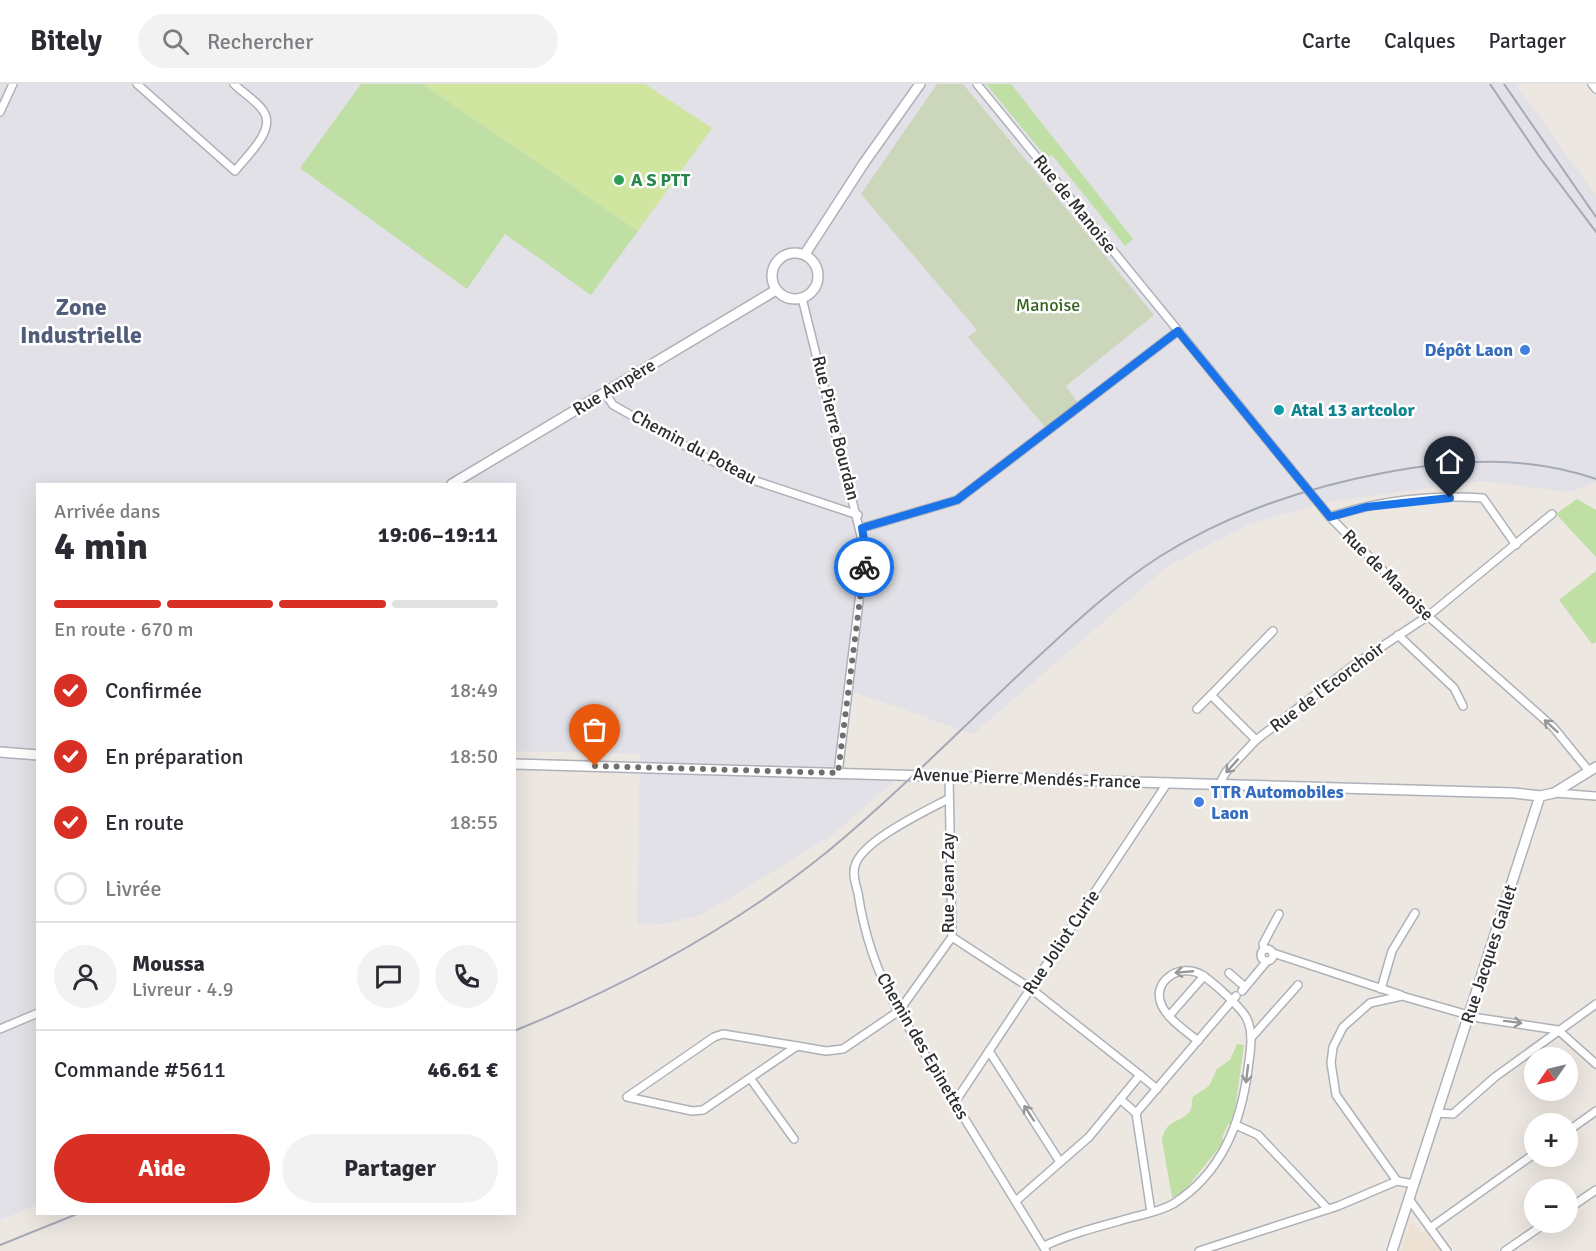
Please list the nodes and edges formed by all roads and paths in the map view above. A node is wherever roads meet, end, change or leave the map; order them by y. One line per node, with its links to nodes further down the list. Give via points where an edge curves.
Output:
1 (13, 84): 8 (street)
2 (139, 84): 3 (street, via 235,171 268,123 265,113)
3 (234, 84)
4 (920, 84): 9 (main road)
5 (977, 84): 12 (street, Rue de Manoise)
6 (1593, 84): 7 (street)
7 (1596, 89)
8 (0, 112)
9 (805, 254): 10 (main road, via 793,252 778,259 771,275); 11 (main road, via 815,264 818,277 813,290)
10 (776, 290): 11 (main road, via 786,297); 13 (main road, Rue Ampère)
11 (802, 298): 16 (street, Rue Pierre Bourdan)
12 (1178, 331): 17 (street, Rue de Manoise); 18 (street, via 957,500)
13 (604, 393): 14 (main road, Rue Ampère); 16 (street, Chemin du Poteau, via 613,405 714,462 756,481)
14 (454, 483)
15 (1552, 514): 19 (street, Rue de l'Ecorchoir)
16 (858, 515): 18 (street, Rue Pierre Bourdan)
17 (1330, 517): 19 (street, via 1416,500 1483,498); 20 (street, Rue de Manoise)
18 (862, 528): 32 (street, Rue Pierre Bourdan, via 866,552)
19 (1516, 545): 20 (street, Rue de l'Ecorchoir)
20 (1428, 616): 22 (street, Rue de l'Ecorchoir); 31 (street, Rue de Manoise, one-way to 20, via 1553,727)
21 (1273, 631): 23 (street)
22 (1398, 635): 24 (street, Rue de l'Ecorchoir, via 1454,688); 26 (street, Rue de l'Ecorchoir)
23 (1211, 695): 25 (street); 26 (street, Rue de l'Ecorchoir)
24 (1463, 706)
25 (1197, 709)
26 (1256, 740): 35 (street, Rue de l'Ecorchoir, one-way to 35)
27 (36, 749): 28 (main road)
28 (0, 751): 29 (main road)
29 (36, 755)
30 (516, 764): 32 (main road, Avenue Pierre Mendés-France)
31 (1592, 769): 36 (main road)
32 (838, 773): 33 (main road, Avenue Pierre Mendés-France)
33 (949, 776): 34 (main road, Avenue Pierre Mendés-France); 39 (street, Rue Jean Zay)
34 (1168, 782): 35 (main road, Avenue Pierre Mendés-France); 50 (street, Rue Joliot Curie)
35 (1220, 783): 37 (main road, Avenue Pierre Mendés-France)
36 (1554, 793): 37 (main road, Avenue Pierre Mendés-France); 38 (street)
37 (1540, 796): 59 (main road, Rue Jacques Gallet)
38 (1596, 796)
39 (948, 800): 42 (street, Rue Jean Zay); 56 (street, Chemin des Epinettes, via 888,832 855,866 864,932)
40 (1415, 913): 51 (street, via 1392,951)
41 (1279, 914): 43 (street)
42 (952, 937): 50 (street); 56 (street, Rue Jean Zay)
43 (1264, 949): 44 (street); 45 (street, via 1261,956)
44 (1272, 952): 45 (street); 49 (street)
45 (1267, 961): 52 (street)
46 (1229, 973): 52 (street)
47 (1204, 976): 52 (street); 58 (street); 58 (street, one-way to 58, via 1186,970 1165,980 1160,997)
48 (1298, 985): 62 (street)
49 (1372, 986): 51 (street); 54 (street)
50 (1030, 988): 65 (street, Rue Joliot Curie); 67 (street)
51 (1381, 989): 53 (street)
52 (1239, 994): 62 (street); 63 (street)
53 (1402, 996): 54 (street); 59 (street)
54 (1370, 1003): 80 (street, via 1343,1027 1333,1047 1331,1063 1336,1095)
55 (1596, 1004): 61 (street)
56 (899, 1011): 64 (street, via 843,1049 826,1051); 71 (street, Chemin des Epinettes)
57 (36, 1014): 60 (street)
58 (1169, 1016): 63 (street)
59 (1469, 1016): 61 (street, one-way to 61); 74 (main road, Rue Jacques Gallet)
60 (0, 1029)
61 (1558, 1030): 66 (street); 74 (street, via 1453,1114)
62 (1251, 1038): 76 (street, one-way to 76)
63 (1198, 1041): 69 (street)
64 (797, 1046): 68 (street); 68 (street, via 719,1035 627,1097 699,1112)
65 (989, 1051): 71 (street, Rue Joliot Curie); 79 (street, one-way to 65)
66 (1596, 1065)
67 (1140, 1075): 69 (street); 70 (street)
68 (750, 1078): 77 (street)
69 (1157, 1089): 73 (street)
70 (1120, 1099): 73 (street); 79 (street, via 1089,1137)
71 (955, 1102): 84 (street, Chemin des Epinettes)
72 (1596, 1111): 75 (street)
73 (1136, 1113): 87 (street)
74 (1437, 1113): 81 (main road, Rue Jacques Gallet)
75 (1578, 1124)
76 (1236, 1125): 86 (street, via 1258,1134); 87 (street, via 1226,1149 1198,1184 1170,1206)
77 (794, 1139)
78 (1524, 1161): 88 (street)
79 (1060, 1162): 84 (street)
80 (1397, 1182): 81 (street); 86 (street)
81 (1414, 1184): 83 (main road, Rue Jacques Gallet)
82 (1596, 1190): 85 (street)
83 (1409, 1199): 88 (street); 92 (main road, Rue Jacques Gallet)
84 (1017, 1200): 90 (street, Chemin des Epinettes)
85 (1578, 1202)
86 (1328, 1209): 91 (street)
87 (1151, 1212): 90 (street, via 1076,1233)
88 (1430, 1228): 93 (street)
89 (1531, 1233): 94 (street)
90 (1045, 1248)
91 (1199, 1251)
92 (1392, 1251)
93 (1447, 1251)
94 (1504, 1251)

